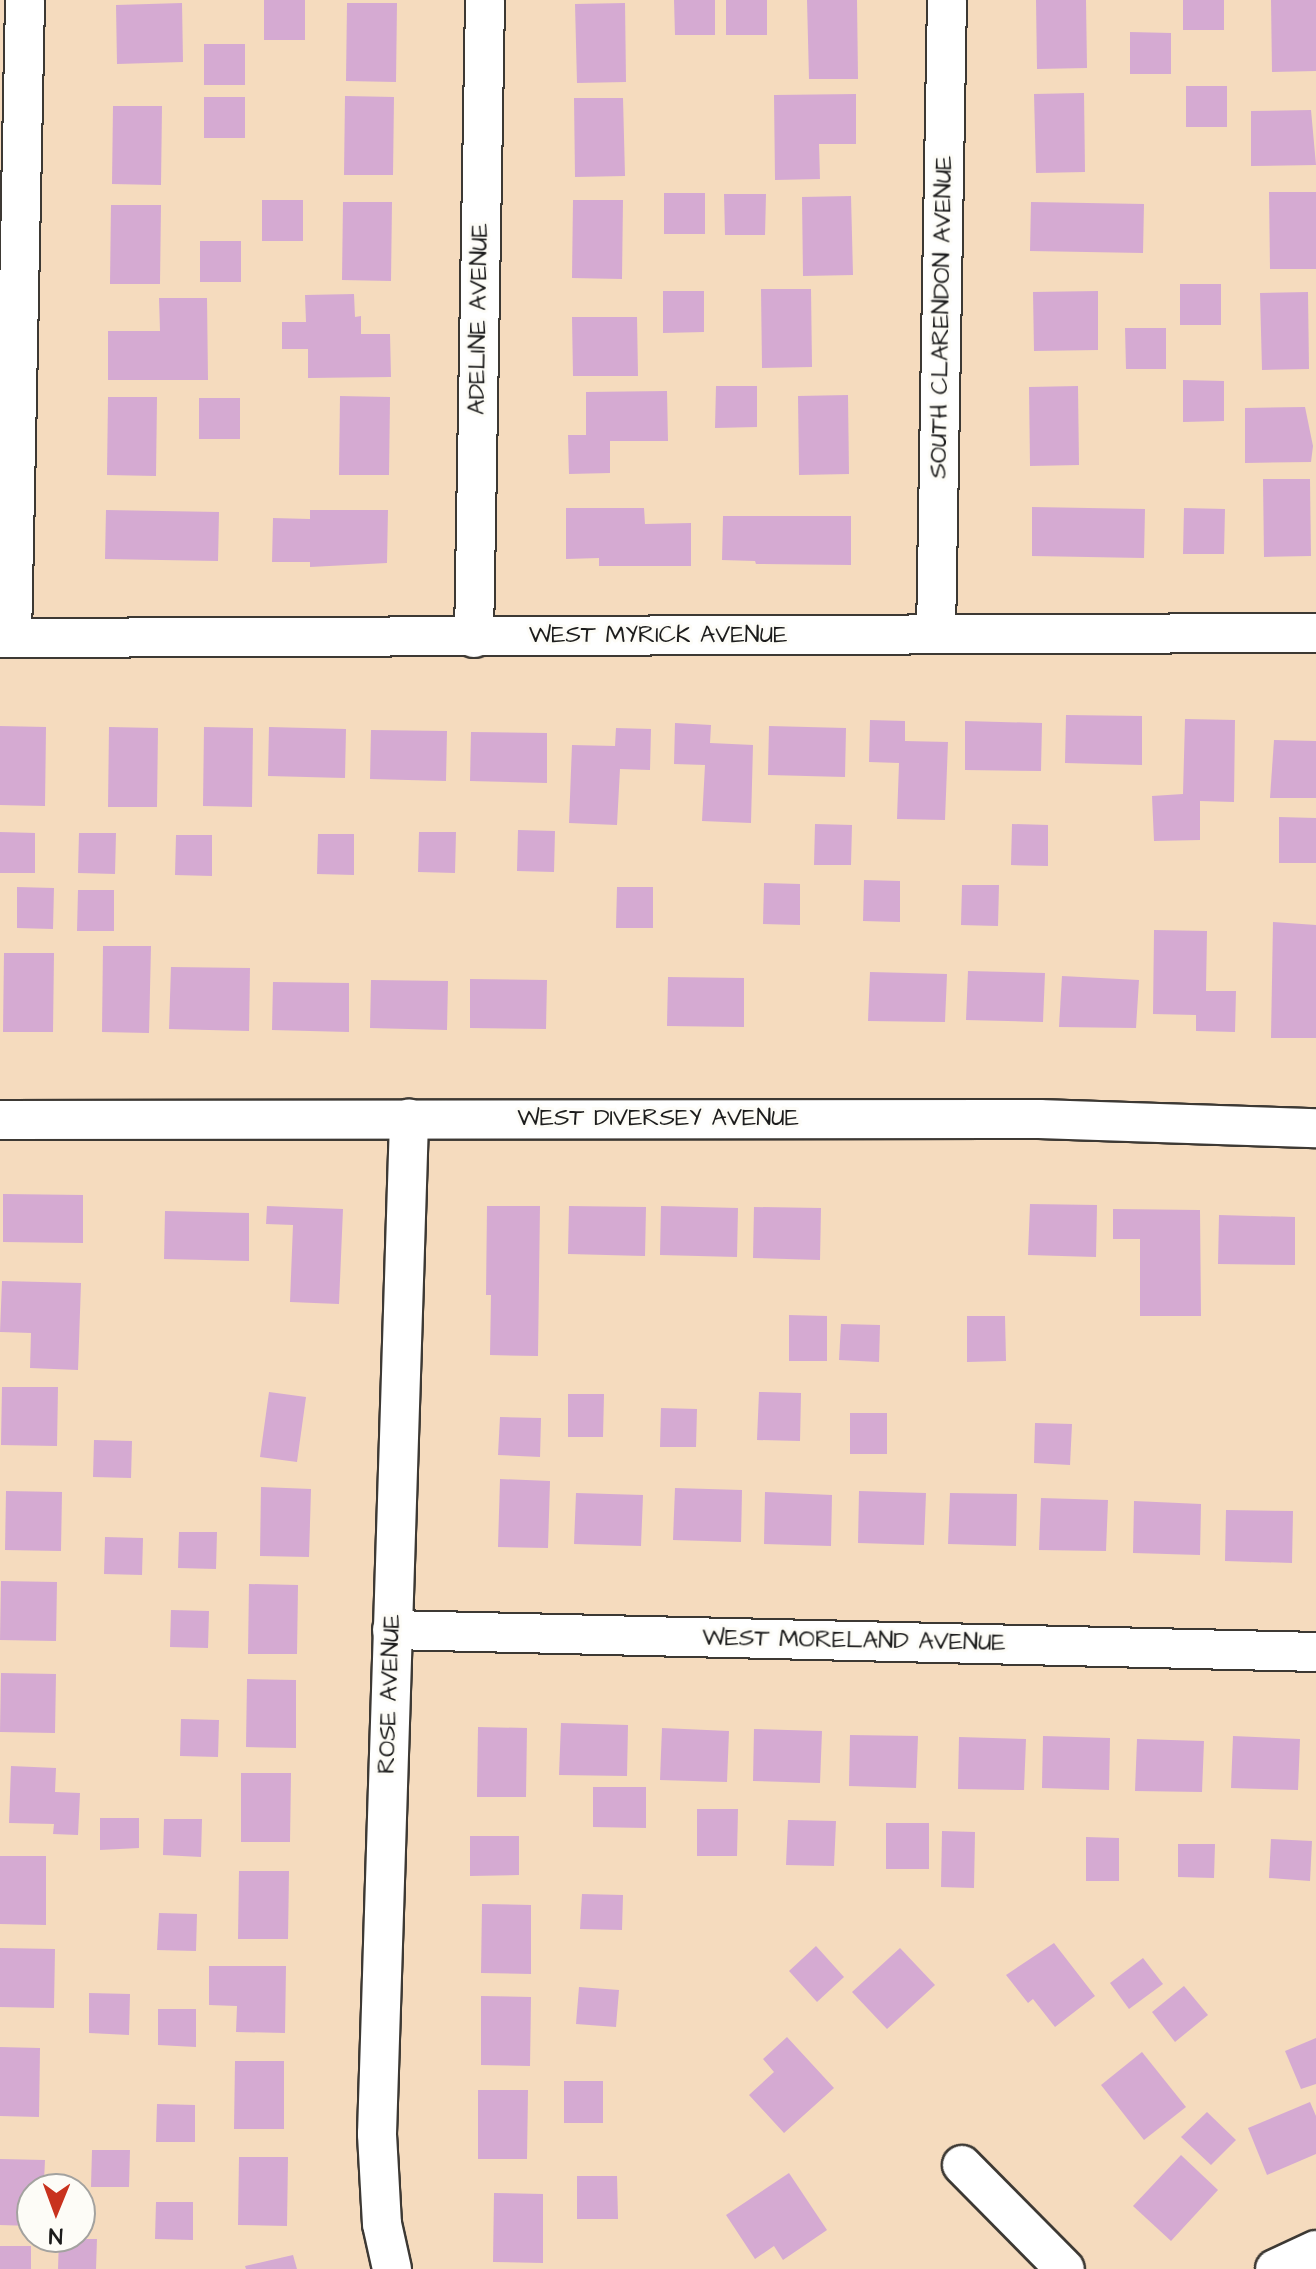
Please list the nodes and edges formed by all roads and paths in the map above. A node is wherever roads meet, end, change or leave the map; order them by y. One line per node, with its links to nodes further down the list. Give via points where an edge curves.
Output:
1 (25, 0): 6 (street)
2 (485, 0): 7 (street, ADELINE AVENUE)
3 (947, 0): 5 (street, SOUTH CLARENDON AVENUE)
4 (1316, 633): 5 (street, WEST MYRICK AVENUE)
5 (936, 634): 7 (street, WEST MYRICK AVENUE)
6 (6, 638): 7 (street, WEST MYRICK AVENUE)
7 (474, 638)
8 (409, 1119): 9 (street, WEST DIVERSEY AVENUE); 10 (street, WEST DIVERSEY AVENUE, via 1039,1119); 11 (street, ROSE AVENUE)
9 (0, 1120)
10 (1316, 1128)
11 (392, 1630): 12 (street, WEST MORELAND AVENUE); 15 (street, ROSE AVENUE, via 377,2134 382,2224)
12 (1316, 1652)
13 (962, 2165): 16 (street)
14 (1316, 2250): 17 (street)
15 (392, 2269)
16 (1065, 2269)
17 (1275, 2269)

